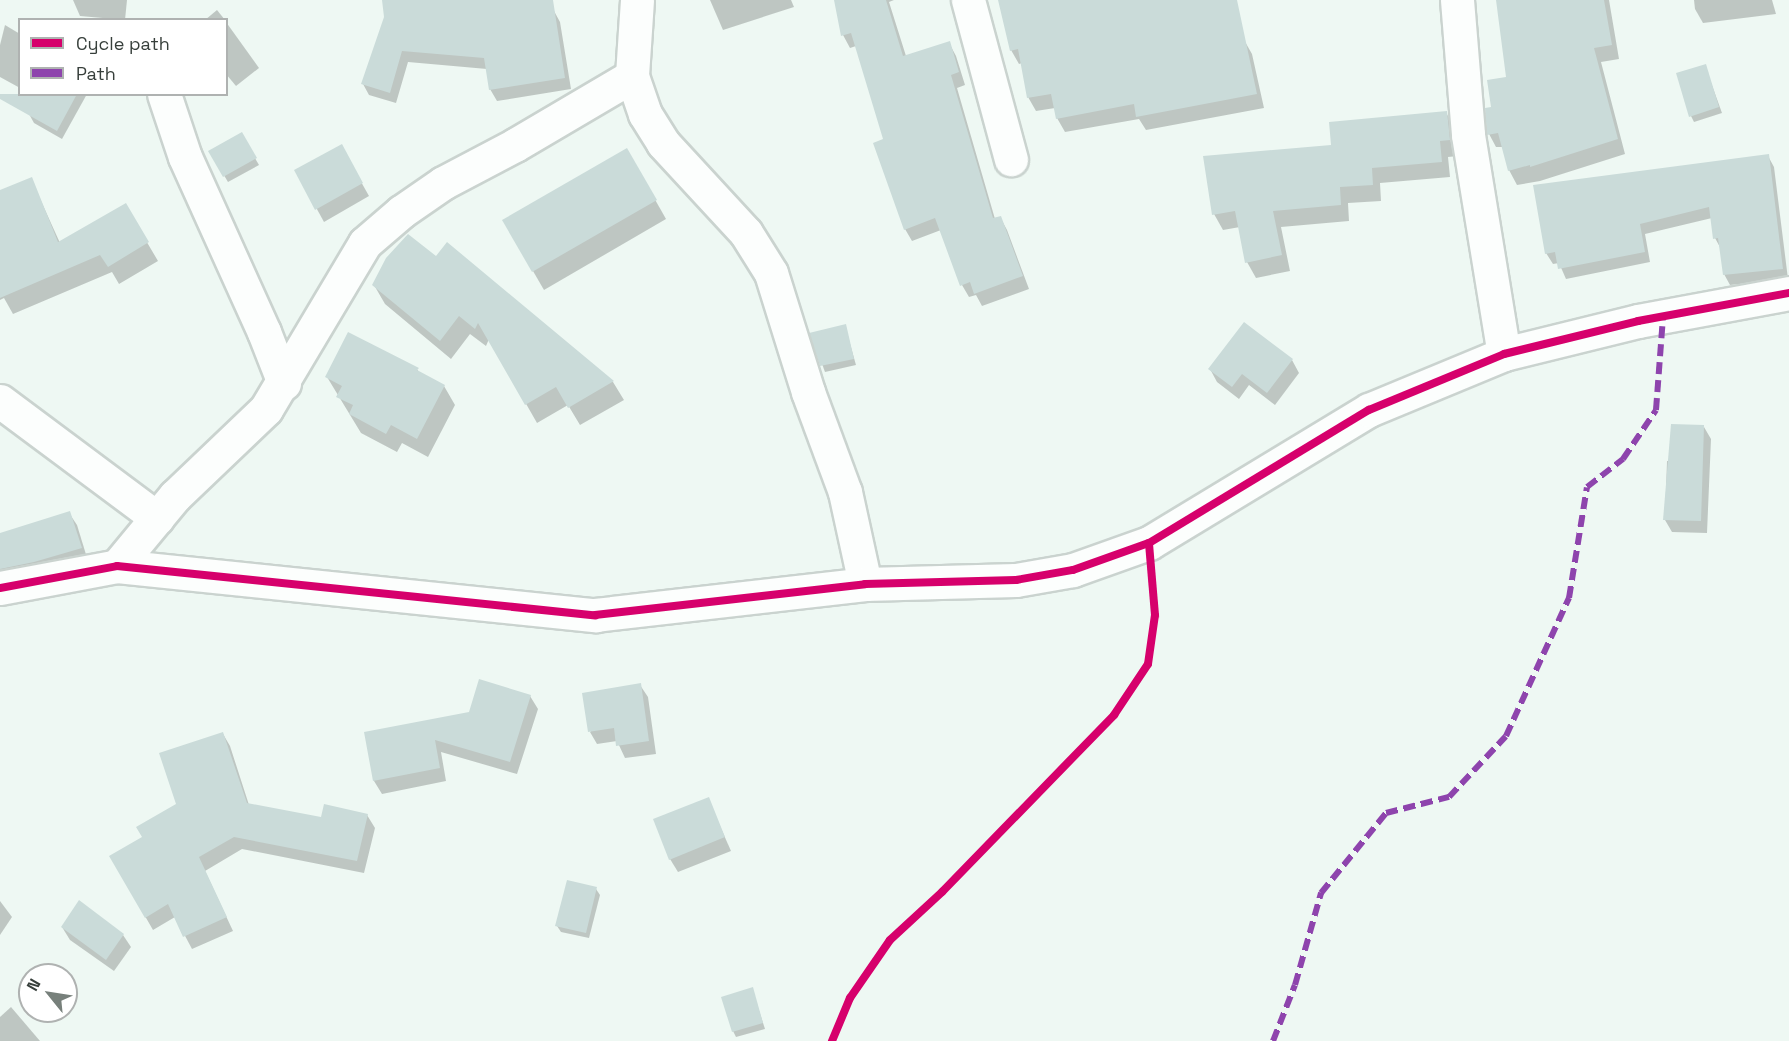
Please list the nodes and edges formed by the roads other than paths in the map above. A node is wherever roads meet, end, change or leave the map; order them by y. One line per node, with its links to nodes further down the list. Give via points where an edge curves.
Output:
1 (637, 0): 4 (street)
2 (968, 0): 6 (street)
3 (1457, 0): 8 (street, via 1468,135)
4 (632, 76): 9 (street, via 443,183 364,243); 13 (street, via 645,114 663,143 746,233 771,273 808,392 845,492)
5 (165, 96): 9 (street, via 185,157)
6 (1011, 159)
7 (1789, 293): 8 (street, via 1638,321)
8 (1504, 354): 13 (street, via 1369,410 1149,543 1073,570 1016,580)
9 (284, 383): 11 (street, via 266,409)
10 (0, 401): 11 (street)
11 (157, 518): 12 (street)
12 (117, 566): 13 (street, via 595,615); 14 (street)
13 (865, 584)
14 (0, 588)

